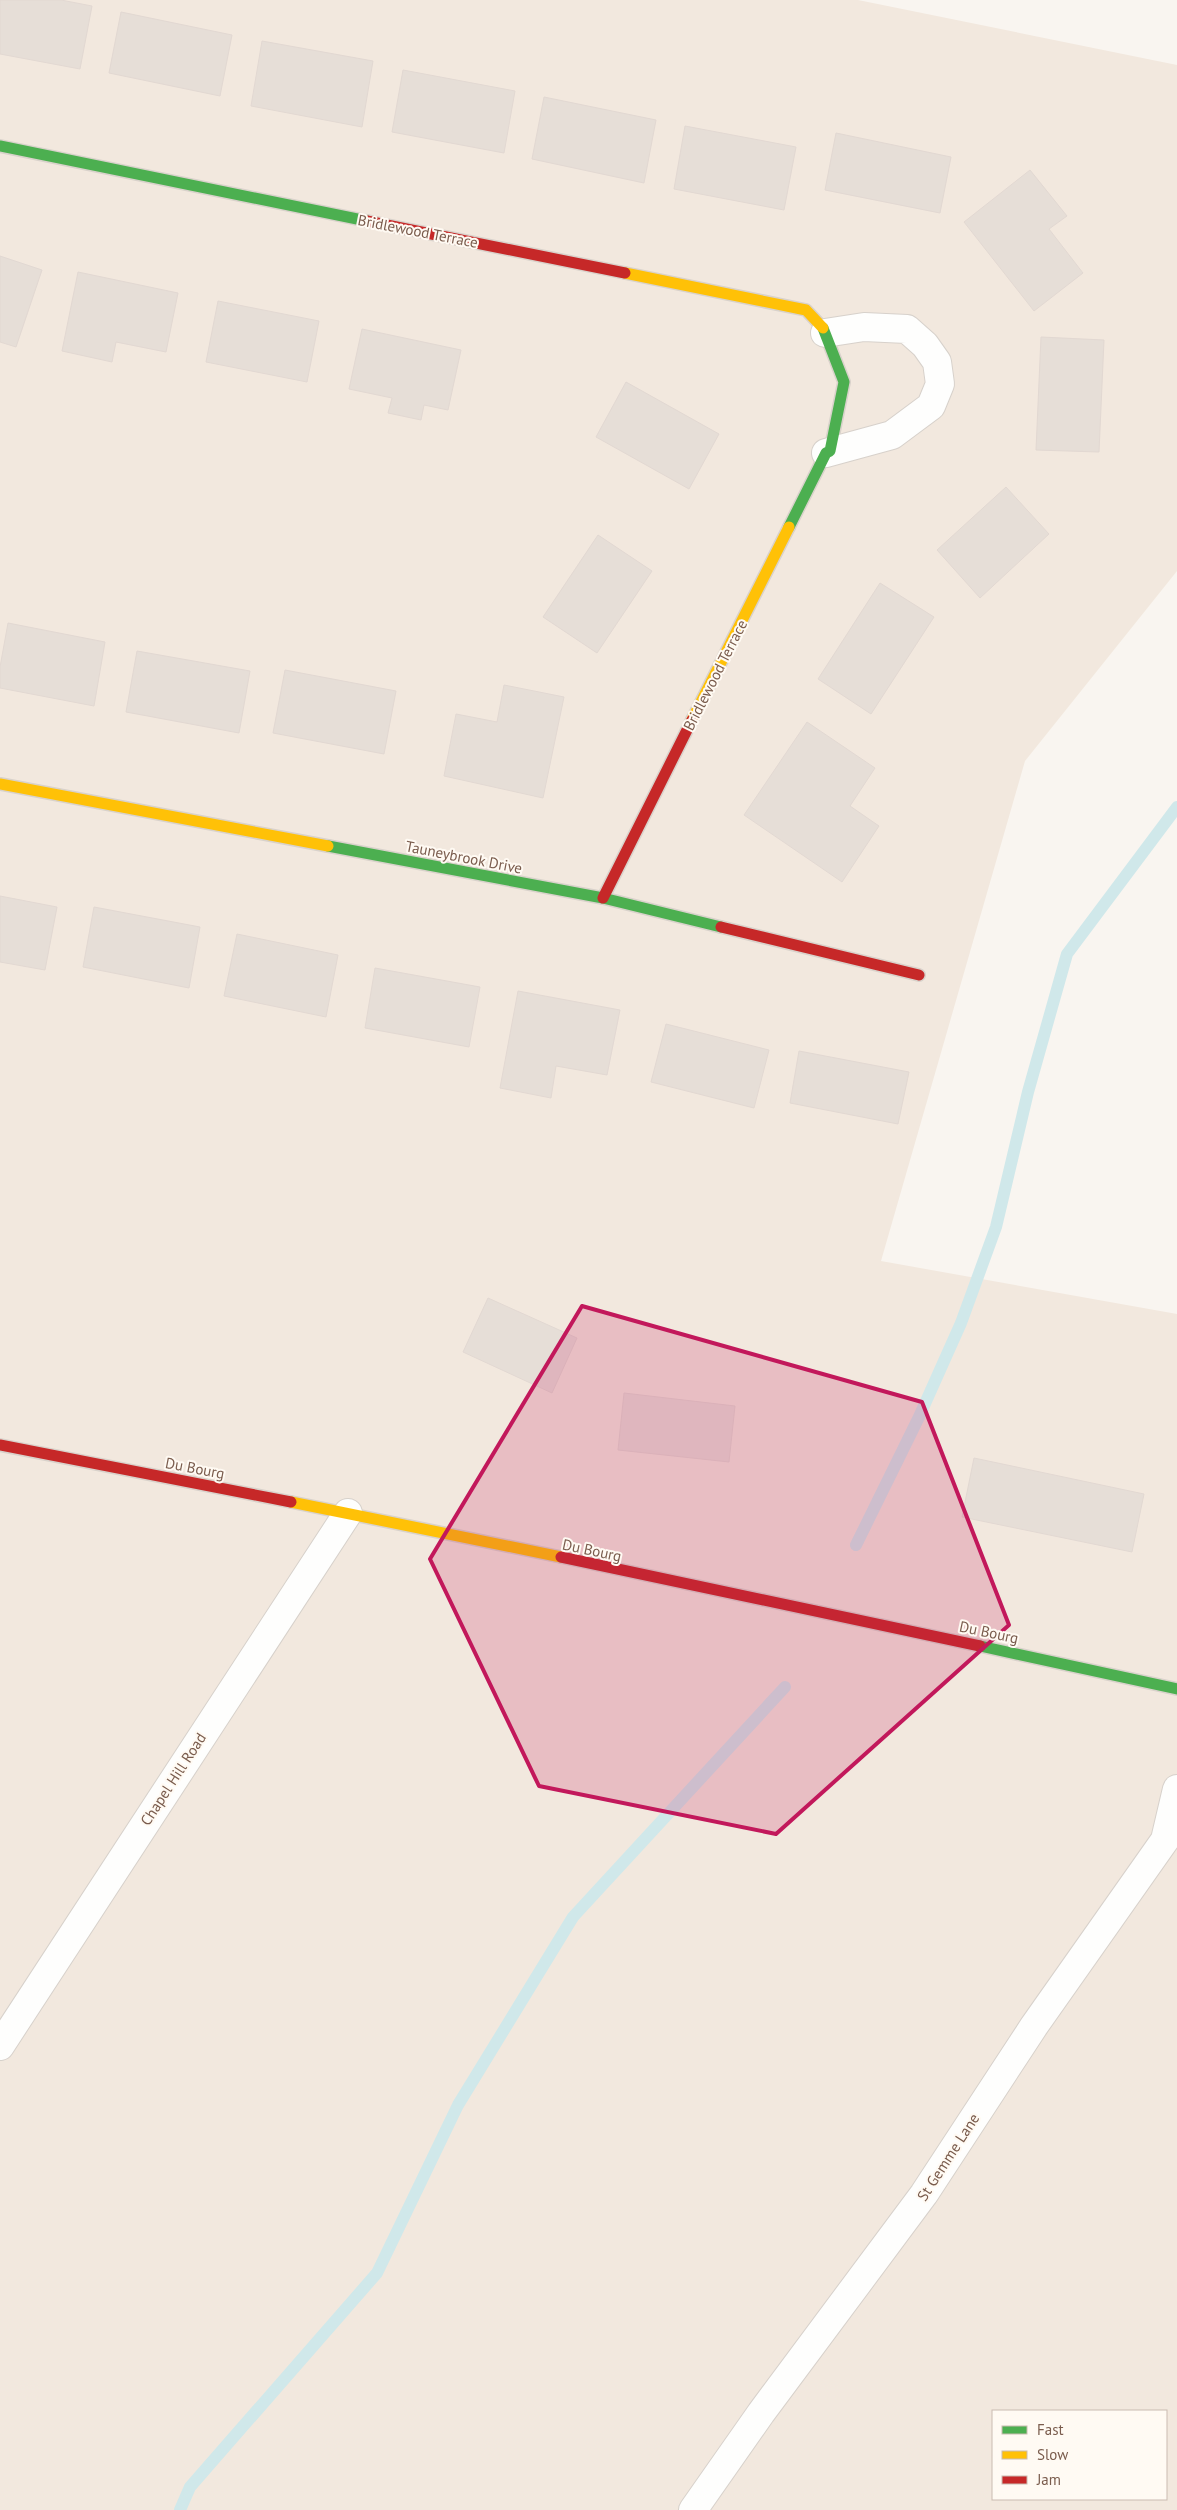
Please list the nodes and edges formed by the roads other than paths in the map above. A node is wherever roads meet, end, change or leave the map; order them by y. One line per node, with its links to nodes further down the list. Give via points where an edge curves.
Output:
1 (0, 146): 2 (street, Bridlewood Terrace, via 806,310)
2 (825, 333): 3 (street, Bridlewood Terrace, via 844,382 830,451); 3 (street, via 864,327 907,329 926,345 937,362 940,384 931,406 892,435)
3 (826, 452): 5 (street, Bridlewood Terrace)
4 (0, 784): 5 (street, Tauneybrook Drive)
5 (603, 898): 6 (street, Tauneybrook Drive)
6 (919, 975)
7 (0, 1445): 8 (street, Du Bourg)
8 (348, 1512): 9 (street, Du Bourg, via 649,1578 773,1600); 11 (street, Chapel Hill Road)
9 (1177, 1689)
10 (1177, 1789): 12 (street, St Gemme Lane, via 1165,1840 1034,2026 924,2194)
11 (0, 2046)
12 (693, 2510)

